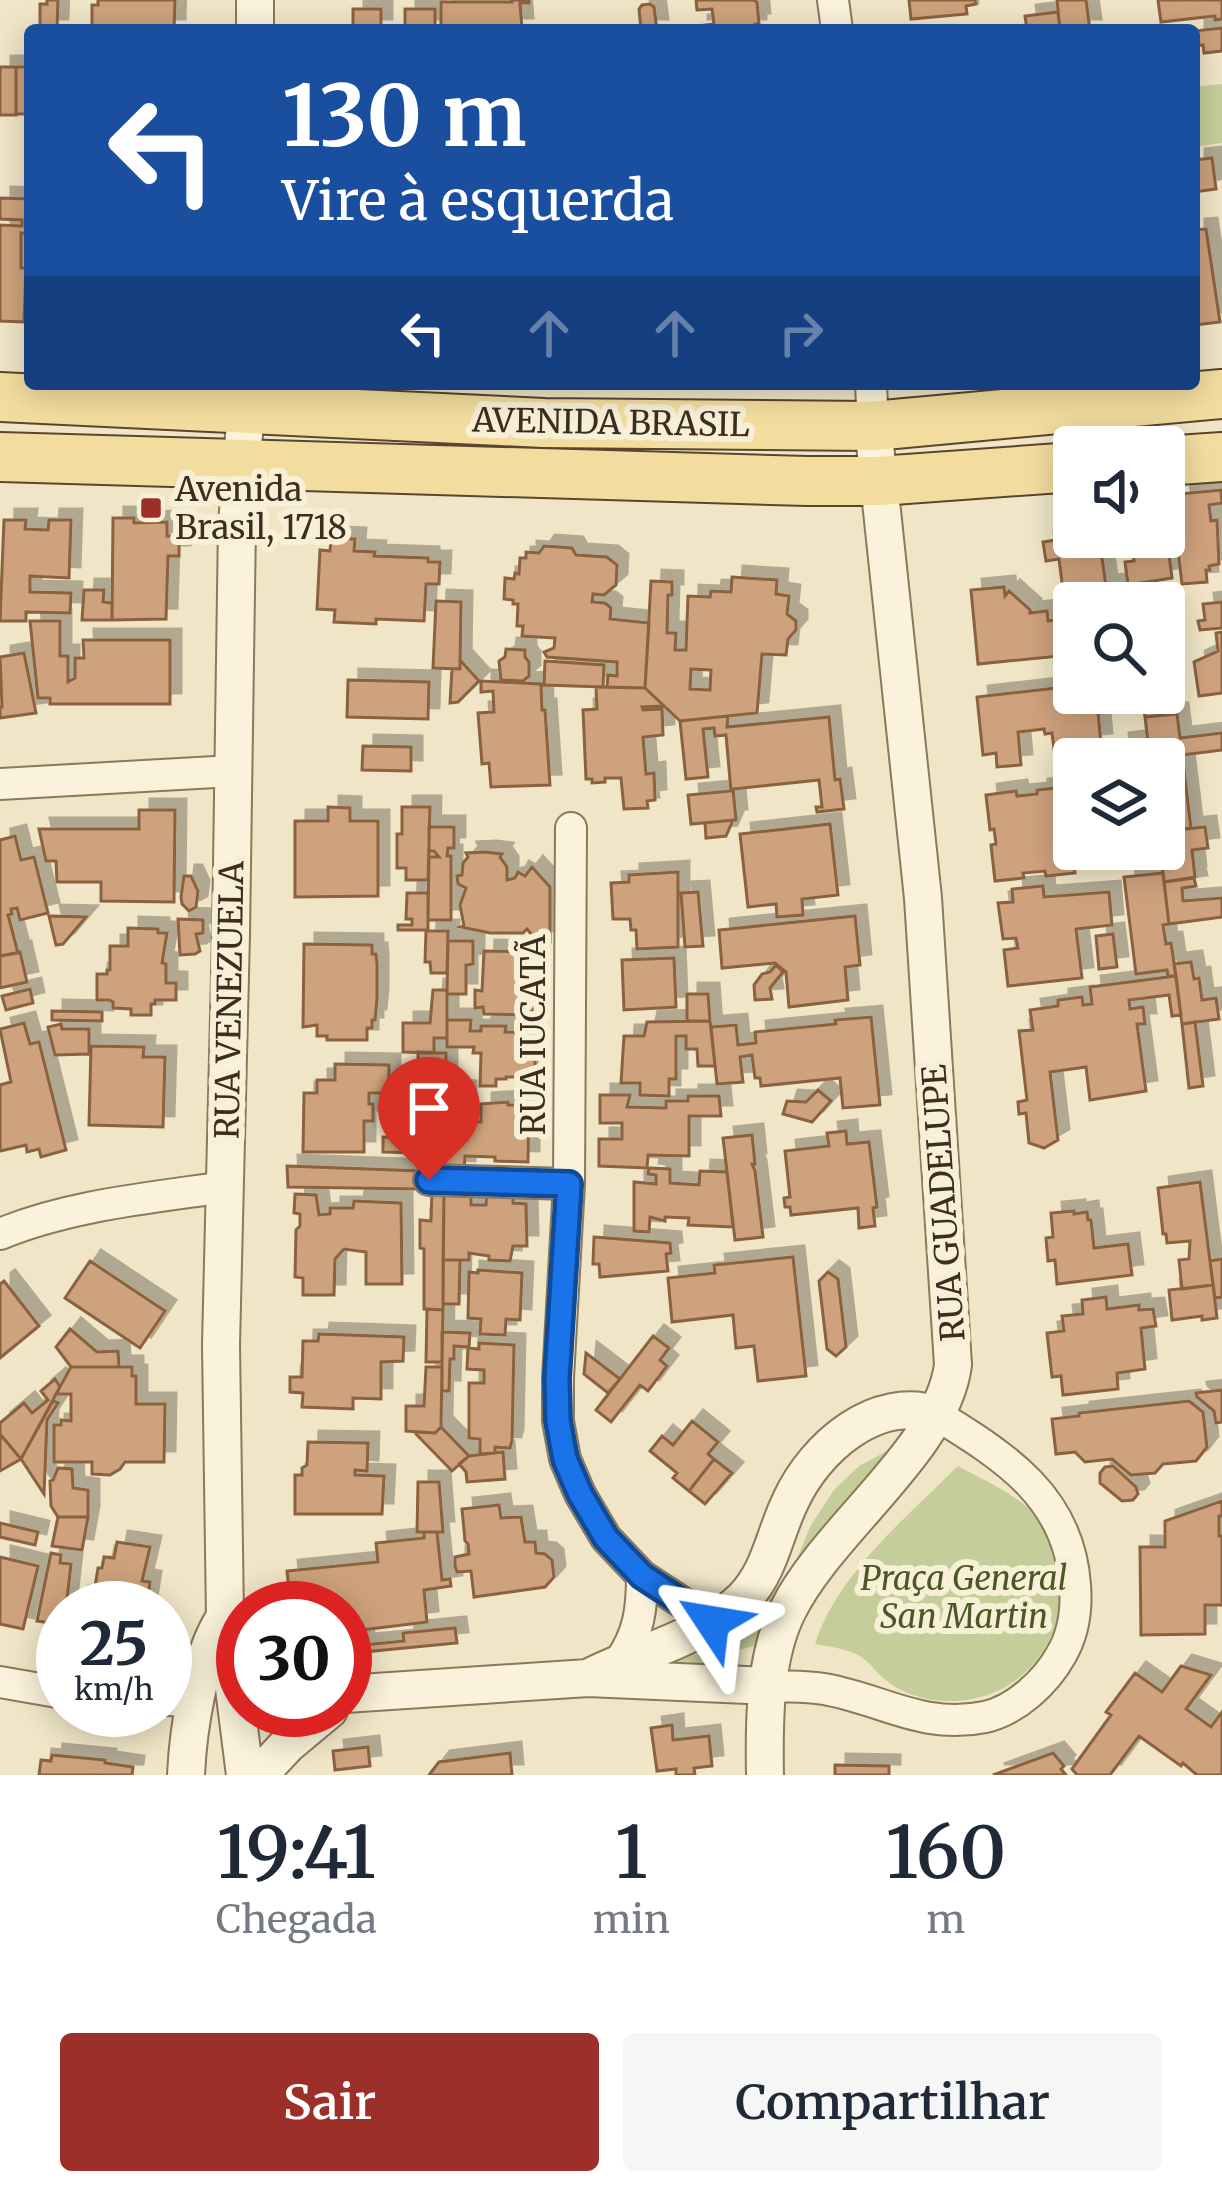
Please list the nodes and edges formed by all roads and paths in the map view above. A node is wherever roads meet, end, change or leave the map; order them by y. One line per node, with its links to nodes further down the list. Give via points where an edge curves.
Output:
1 (1222, 394): 4 (main road, AVENIDA BRASIL)
2 (247, 397): 3 (main road, AVENIDA BRASIL); 4 (main road, AVENIDA BRASIL, via 544,423); 8 (street, RUA VENEZUELA)
3 (0, 398)
4 (872, 405): 10 (street, RUA GUADELUPE)
5 (0, 457): 8 (main road, AVENIDA BRASIL)
6 (1222, 458): 7 (main road)
7 (1185, 460)
8 (243, 462): 10 (main road, AVENIDA BRASIL); 11 (street, RUA VENEZUELA)
9 (1053, 469): 10 (main road, AVENIDA BRASIL)
10 (879, 481): 18 (street, RUA GUADELUPE, via 923,898 953,1339 952,1376)
11 (232, 771): 12 (street); 16 (street, RUA VENEZUELA)
12 (0, 784)
13 (572, 828): 15 (street, RUA IUCATÃ)
14 (429, 1180): 15 (street)
15 (569, 1184): 19 (street, RUA IUCATÃ, via 557,1378 565,1459 606,1538)
16 (225, 1187): 17 (street, via 39,1218); 20 (street, RUA VENEZUELA)
17 (0, 1234)
18 (937, 1415): 21 (street, via 897,1411 838,1438 791,1499 760,1578); 26 (street, RUA GUADELUPE, via 803,1581 785,1615); 26 (street, via 998,1453 1058,1519 1073,1558 1077,1605 1053,1670 992,1716 962,1721 824,1689)
19 (642, 1576): 21 (street, RUA IUCATÃ); 23 (street, via 636,1634)
20 (224, 1581)
21 (712, 1622): 23 (street)
22 (216, 1632): 24 (street, RUA VENEZUELA)
23 (604, 1670): 26 (street); 28 (street)
24 (192, 1678)
25 (0, 1682): 27 (street)
26 (769, 1687): 35 (street, RUA GUADELUPE)
27 (36, 1691)
28 (372, 1696)
29 (183, 1737): 32 (street, RUA VENEZUELA)
30 (242, 1737): 33 (street, RUA VENEZUELA)
31 (297, 1737): 34 (street)
32 (186, 1775)
33 (245, 1775)
34 (259, 1775)
35 (765, 1775)

